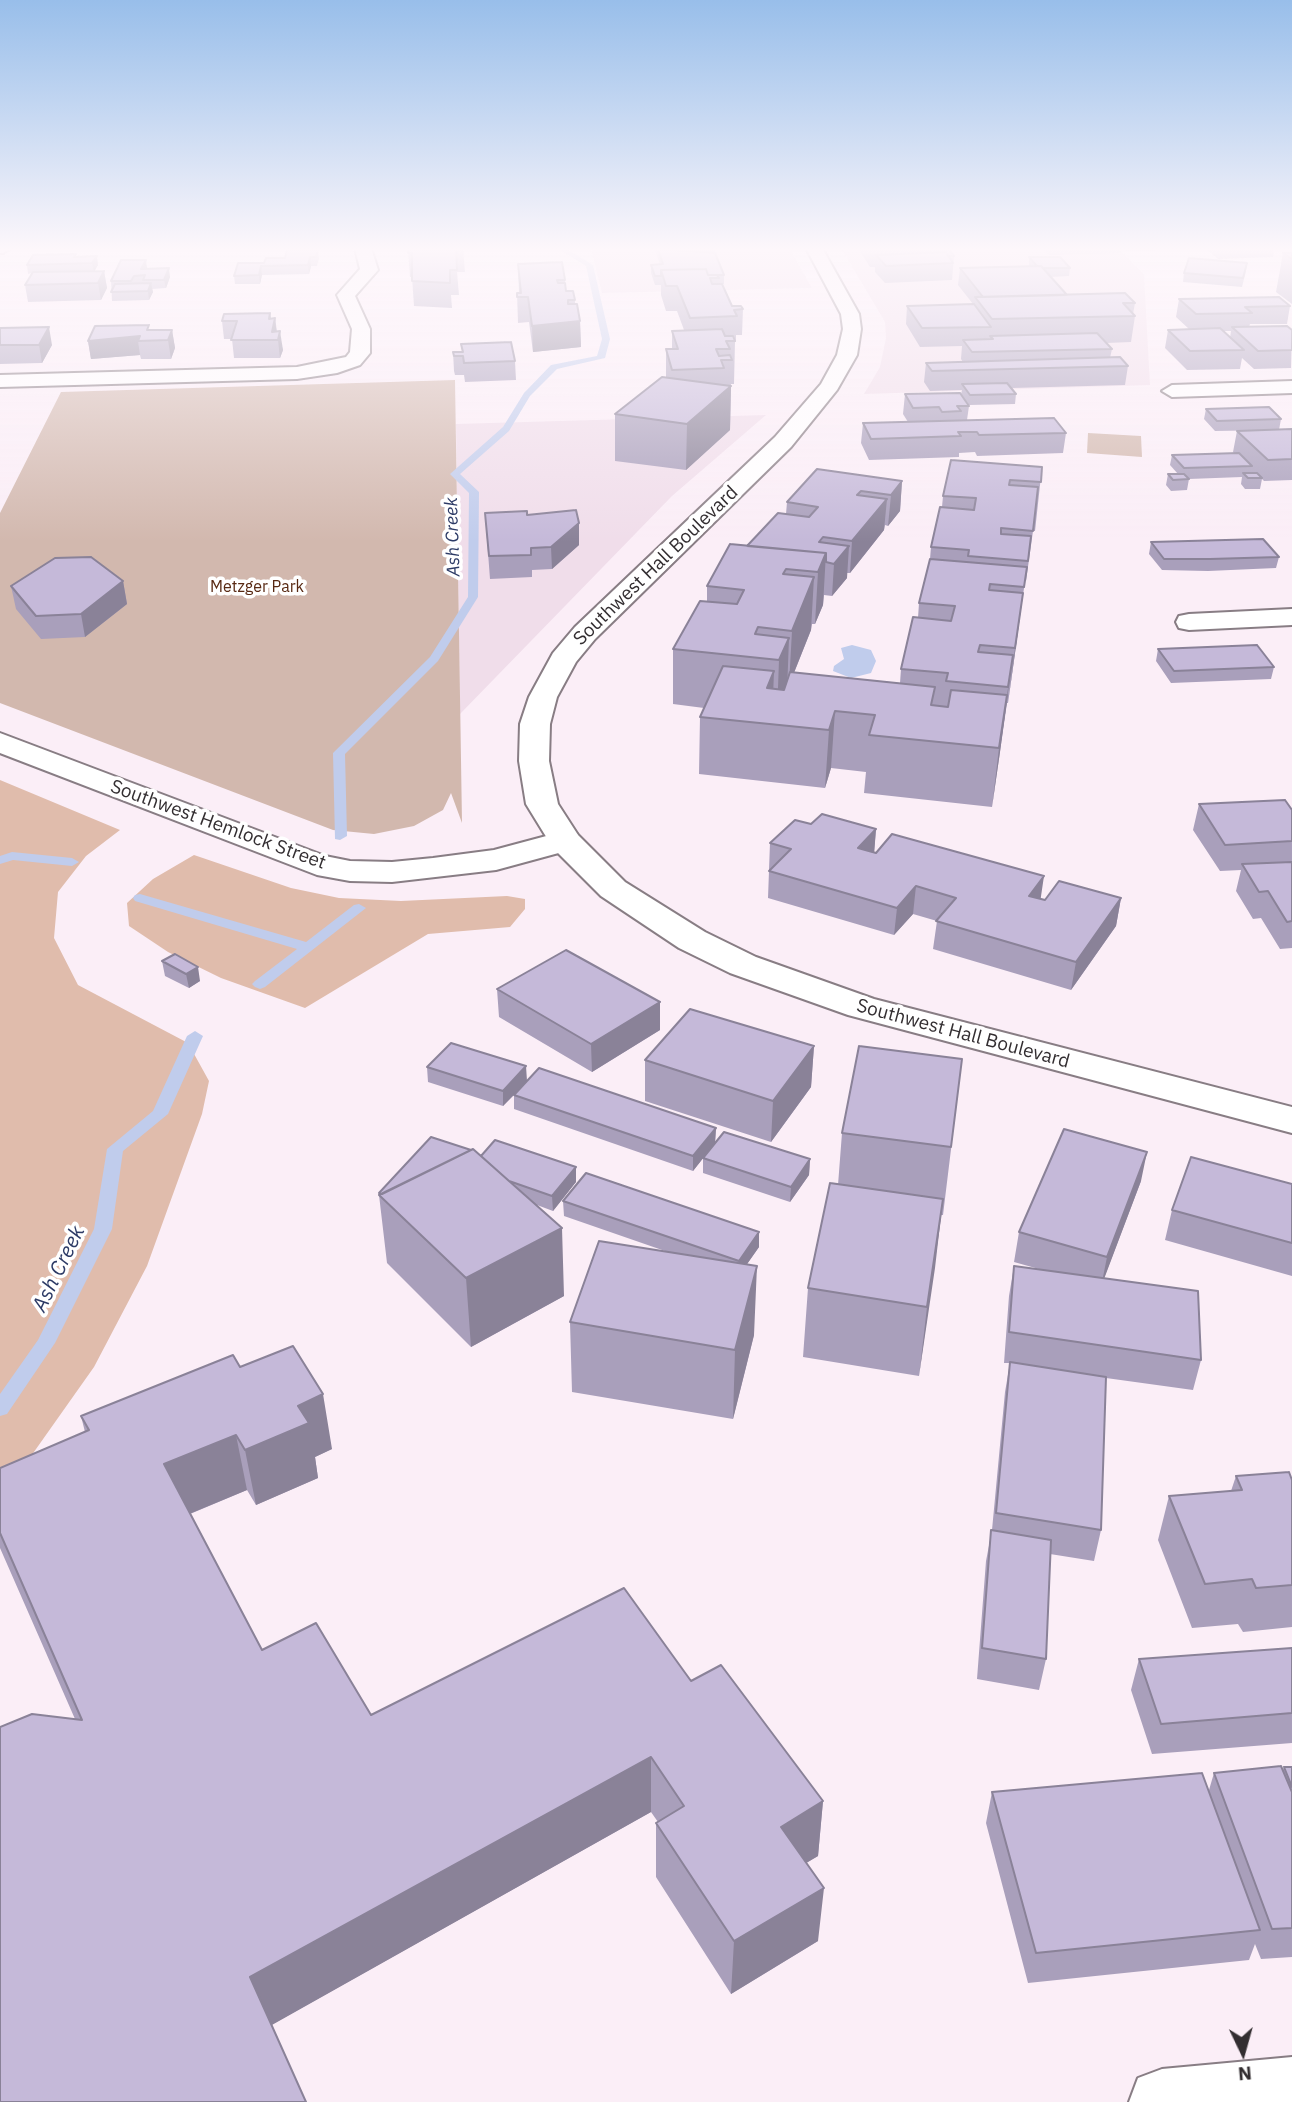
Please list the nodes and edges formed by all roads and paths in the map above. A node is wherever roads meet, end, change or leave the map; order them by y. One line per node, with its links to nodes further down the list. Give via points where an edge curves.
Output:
1 (360, 346): 3 (main road, via 360,354 337,367 297,373)
2 (849, 346): 9 (main road, Southwest Hall Boulevard, via 830,386 783,442 563,659 535,724 534,761 542,804)
3 (0, 381)
4 (1292, 387): 5 (main road)
5 (1172, 391)
6 (1292, 617): 7 (main road)
7 (1189, 622)
8 (0, 742): 9 (main road, Southwest Hemlock Street, via 317,865 392,872 496,860)
9 (565, 841): 10 (main road, Southwest Hall Boulevard, via 613,889 645,911 713,950 800,987)
10 (1292, 1120)
11 (1292, 2090): 12 (main road)
12 (1162, 2102)

